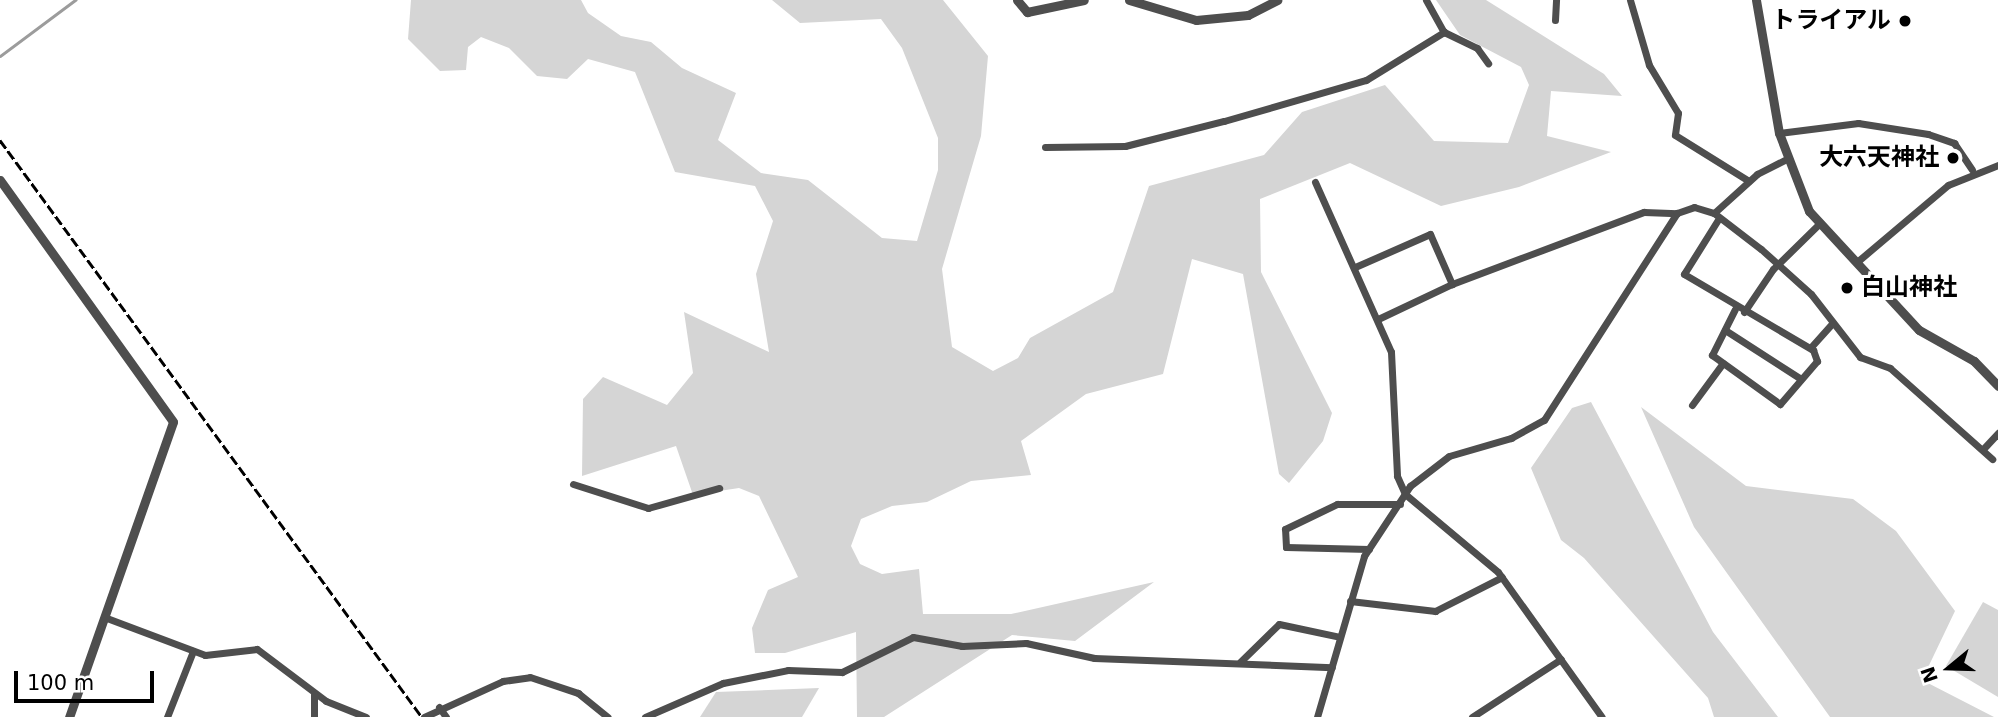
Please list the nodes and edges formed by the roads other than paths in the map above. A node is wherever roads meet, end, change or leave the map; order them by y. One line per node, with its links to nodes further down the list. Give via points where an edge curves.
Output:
1 (1017, 0): 2 (street, via 1027,12)
2 (1084, 0)
3 (1129, 0): 4 (street, via 1207,20 1248,15)
4 (1277, 0)
5 (1426, 0): 10 (street)
6 (1556, 0): 9 (street)
7 (1630, 0): 18 (street, via 1649,65 1678,113 1675,135)
8 (1756, 0): 12 (street)
9 (1555, 20)
10 (1444, 32): 11 (street, via 1477,48); 13 (street, via 1366,79 1224,121 1125,146)
11 (1488, 63)
12 (1779, 133): 14 (street); 16 (street, via 1858,123 1928,134 1954,143)
13 (1045, 146)
14 (1787, 159): 18 (street); 22 (street, via 1802,200)
15 (1998, 165): 16 (street)
16 (1972, 170): 23 (street)
17 (0, 180): 47 (street, via 173,422)
18 (1749, 181): 21 (street)
19 (1315, 182): 25 (street)
20 (1677, 213): 21 (street, via 1694,207); 26 (street, via 1644,212); 42 (street, via 1552,412 1530,431 1428,467)
21 (1717, 215): 24 (street); 27 (street, via 1684,274)
22 (1820, 223): 23 (street); 24 (street)
23 (1858, 261): 35 (street, via 1919,330 1974,361)
24 (1778, 264): 28 (street); 30 (street, via 1811,294)
25 (1355, 267): 26 (street, via 1430,234); 29 (street)
26 (1452, 284): 29 (street)
27 (1735, 309): 28 (street); 31 (street)
28 (1744, 312): 32 (street)
29 (1378, 319): 42 (street, via 1396,378 1397,476)
30 (1831, 326): 32 (street); 38 (street, via 1860,357 1890,368)
31 (1725, 330): 33 (street, via 1712,355); 34 (street)
32 (1811, 346): 34 (street, via 1817,361)
33 (1723, 363): 34 (street, via 1780,404); 36 (street)
34 (1801, 379)
35 (1998, 386)
36 (1692, 405)
37 (1998, 433): 38 (street)
38 (1984, 448): 39 (street)
39 (1992, 459)
40 (573, 484): 41 (street, via 648,508)
41 (719, 488)
42 (1405, 494): 43 (street); 45 (street)
43 (1400, 504): 44 (street); 44 (street, via 1337,503 1285,529 1290,548)
44 (1369, 549): 46 (street)
45 (1502, 577): 46 (street, via 1436,611); 50 (street)
46 (1350, 601): 48 (street)
47 (104, 617): 49 (street); 55 (street)
48 (1340, 637): 51 (street, via 1279,625); 52 (street)
49 (193, 651): 53 (street, via 257,649); 56 (street)
50 (1561, 659): 64 (street); 65 (street)
51 (1240, 662): 52 (street); 62 (street, via 1094,658 1026,643 962,646 913,637 842,672 788,670 723,682)
52 (1332, 667): 63 (street)
53 (314, 694): 57 (street); 58 (street)
54 (439, 707): 59 (street); 60 (street); 61 (street, via 503,681 539,677 579,693)
55 (69, 717)
56 (167, 717)
57 (314, 717)
58 (366, 717)
59 (424, 717)
60 (446, 717)
61 (608, 717)
62 (645, 717)
63 (1317, 717)
64 (1472, 717)
65 (1602, 717)

